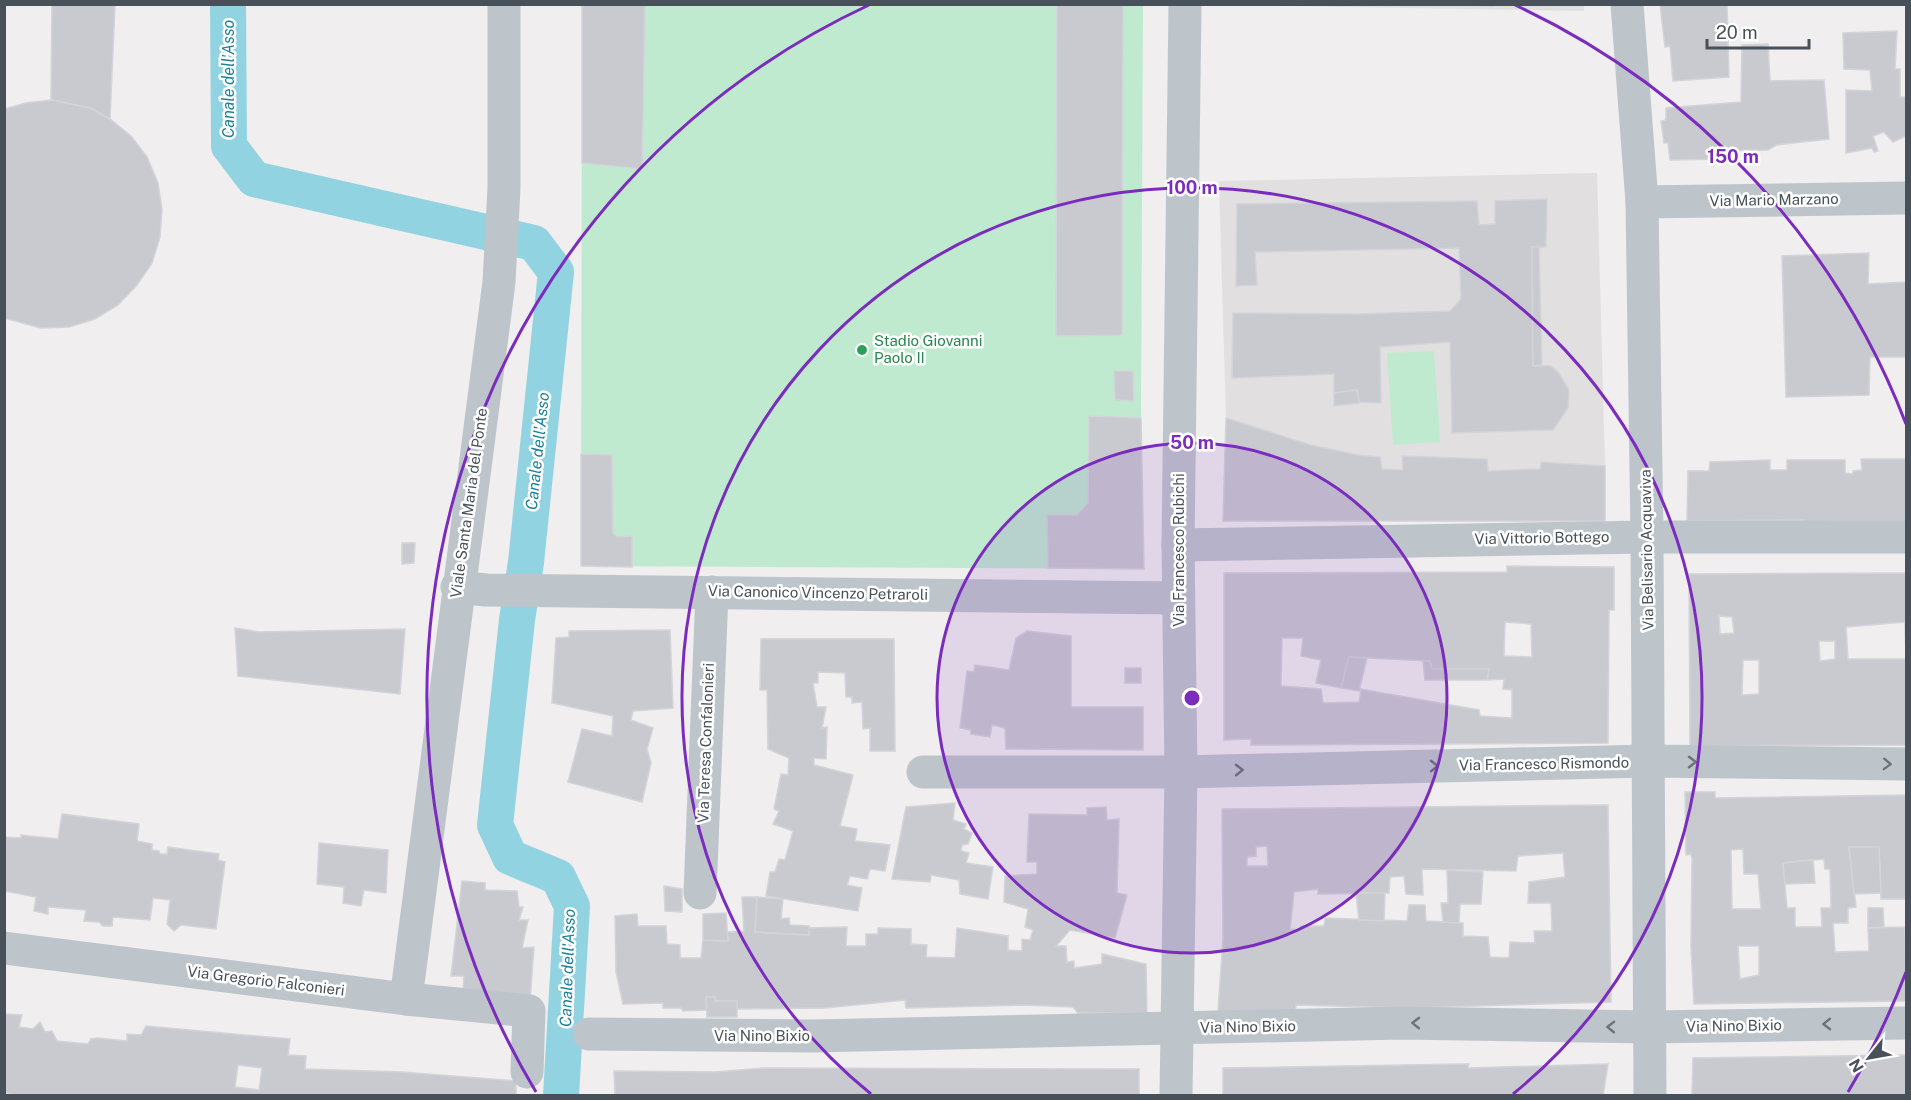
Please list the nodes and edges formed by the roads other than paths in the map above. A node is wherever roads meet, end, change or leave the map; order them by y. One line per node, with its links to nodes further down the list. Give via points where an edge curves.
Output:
1 (504, 4): 9 (street, Viale Santa Maria del Ponte, via 504,188 499,282)
2 (1185, 4): 8 (street, Via Francesco Rubichi)
3 (1627, 4): 5 (street, Via Belisario Acquaviva)
4 (1906, 198): 5 (street, Via Mario Marzano)
5 (1641, 202): 6 (street, Via Belisario Acquaviva)
6 (1647, 537): 7 (street, Via Vittorio Bottego); 8 (street, Via Vittorio Bottego); 12 (street, Via Belisario Acquaviva)
7 (1906, 537)
8 (1178, 545): 11 (street, Via Francesco Rubichi)
9 (472, 588): 10 (street, Via Canonico Vincenzo Petraroli); 18 (street, Viale Santa Maria del Ponte)
10 (712, 592): 11 (street, Via Canonico Vincenzo Petraroli); 16 (street, Via Teresa Confalonieri)
11 (1179, 598): 14 (street, Via Francesco Rubichi)
12 (1648, 762): 13 (street, Via Francesco Rismondo, one-way to 13); 14 (street, Via Francesco Rismondo, one-way to 12); 20 (street, Via Belisario Acquaviva)
13 (1906, 764)
14 (1181, 771): 15 (street, Via Francesco Rismondo); 21 (street, Via Francesco Rubichi)
15 (923, 772)
16 (700, 893)
17 (4, 948): 18 (street, Via Gregorio Falconieri)
18 (406, 999): 23 (street, Via Gregorio Falconieri, via 529,1011)
19 (1906, 1023): 20 (street, Via Nino Bixio, one-way to 20)
20 (1649, 1027): 21 (street, Via Nino Bixio, one-way to 21, via 1401,1023); 25 (street, Via Belisario Acquaviva)
21 (1176, 1029): 22 (street, Via Nino Bixio, via 813,1036); 24 (street, Via Francesco Rubichi)
22 (589, 1034)
23 (527, 1072)
24 (1176, 1095)
25 (1650, 1095)

